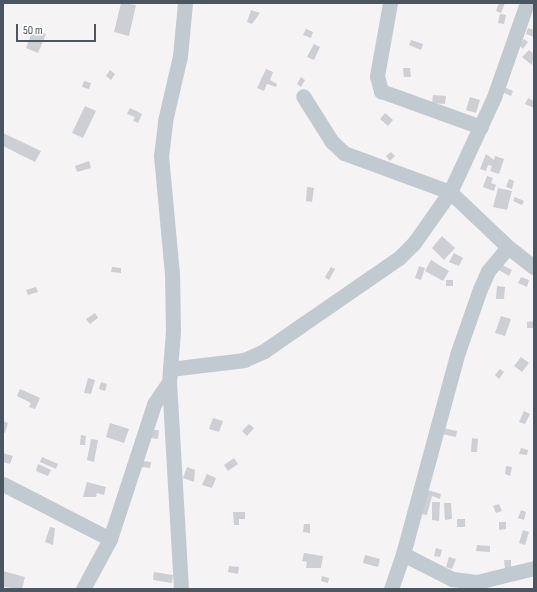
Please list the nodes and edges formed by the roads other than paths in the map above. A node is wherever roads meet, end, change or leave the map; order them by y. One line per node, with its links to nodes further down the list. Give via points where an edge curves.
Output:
1 (185, 3): 9 (street, via 180,56 162,140 172,274 173,331)
2 (390, 3): 5 (street, via 377,76 380,91)
3 (527, 3): 5 (street)
4 (303, 96): 6 (street, via 332,142 344,153)
5 (481, 127): 6 (street)
6 (450, 192): 7 (street); 9 (street, via 414,243 399,258 264,351 244,360)
7 (508, 246): 8 (street); 12 (street, via 488,271 472,310)
8 (534, 267)
9 (169, 376): 11 (street, via 154,404); 15 (street)
10 (3, 484): 11 (street)
11 (110, 539): 14 (street)
12 (403, 554): 13 (street, via 452,579 477,582); 16 (street)
13 (534, 568)
14 (83, 589)
15 (181, 589)
16 (390, 589)

